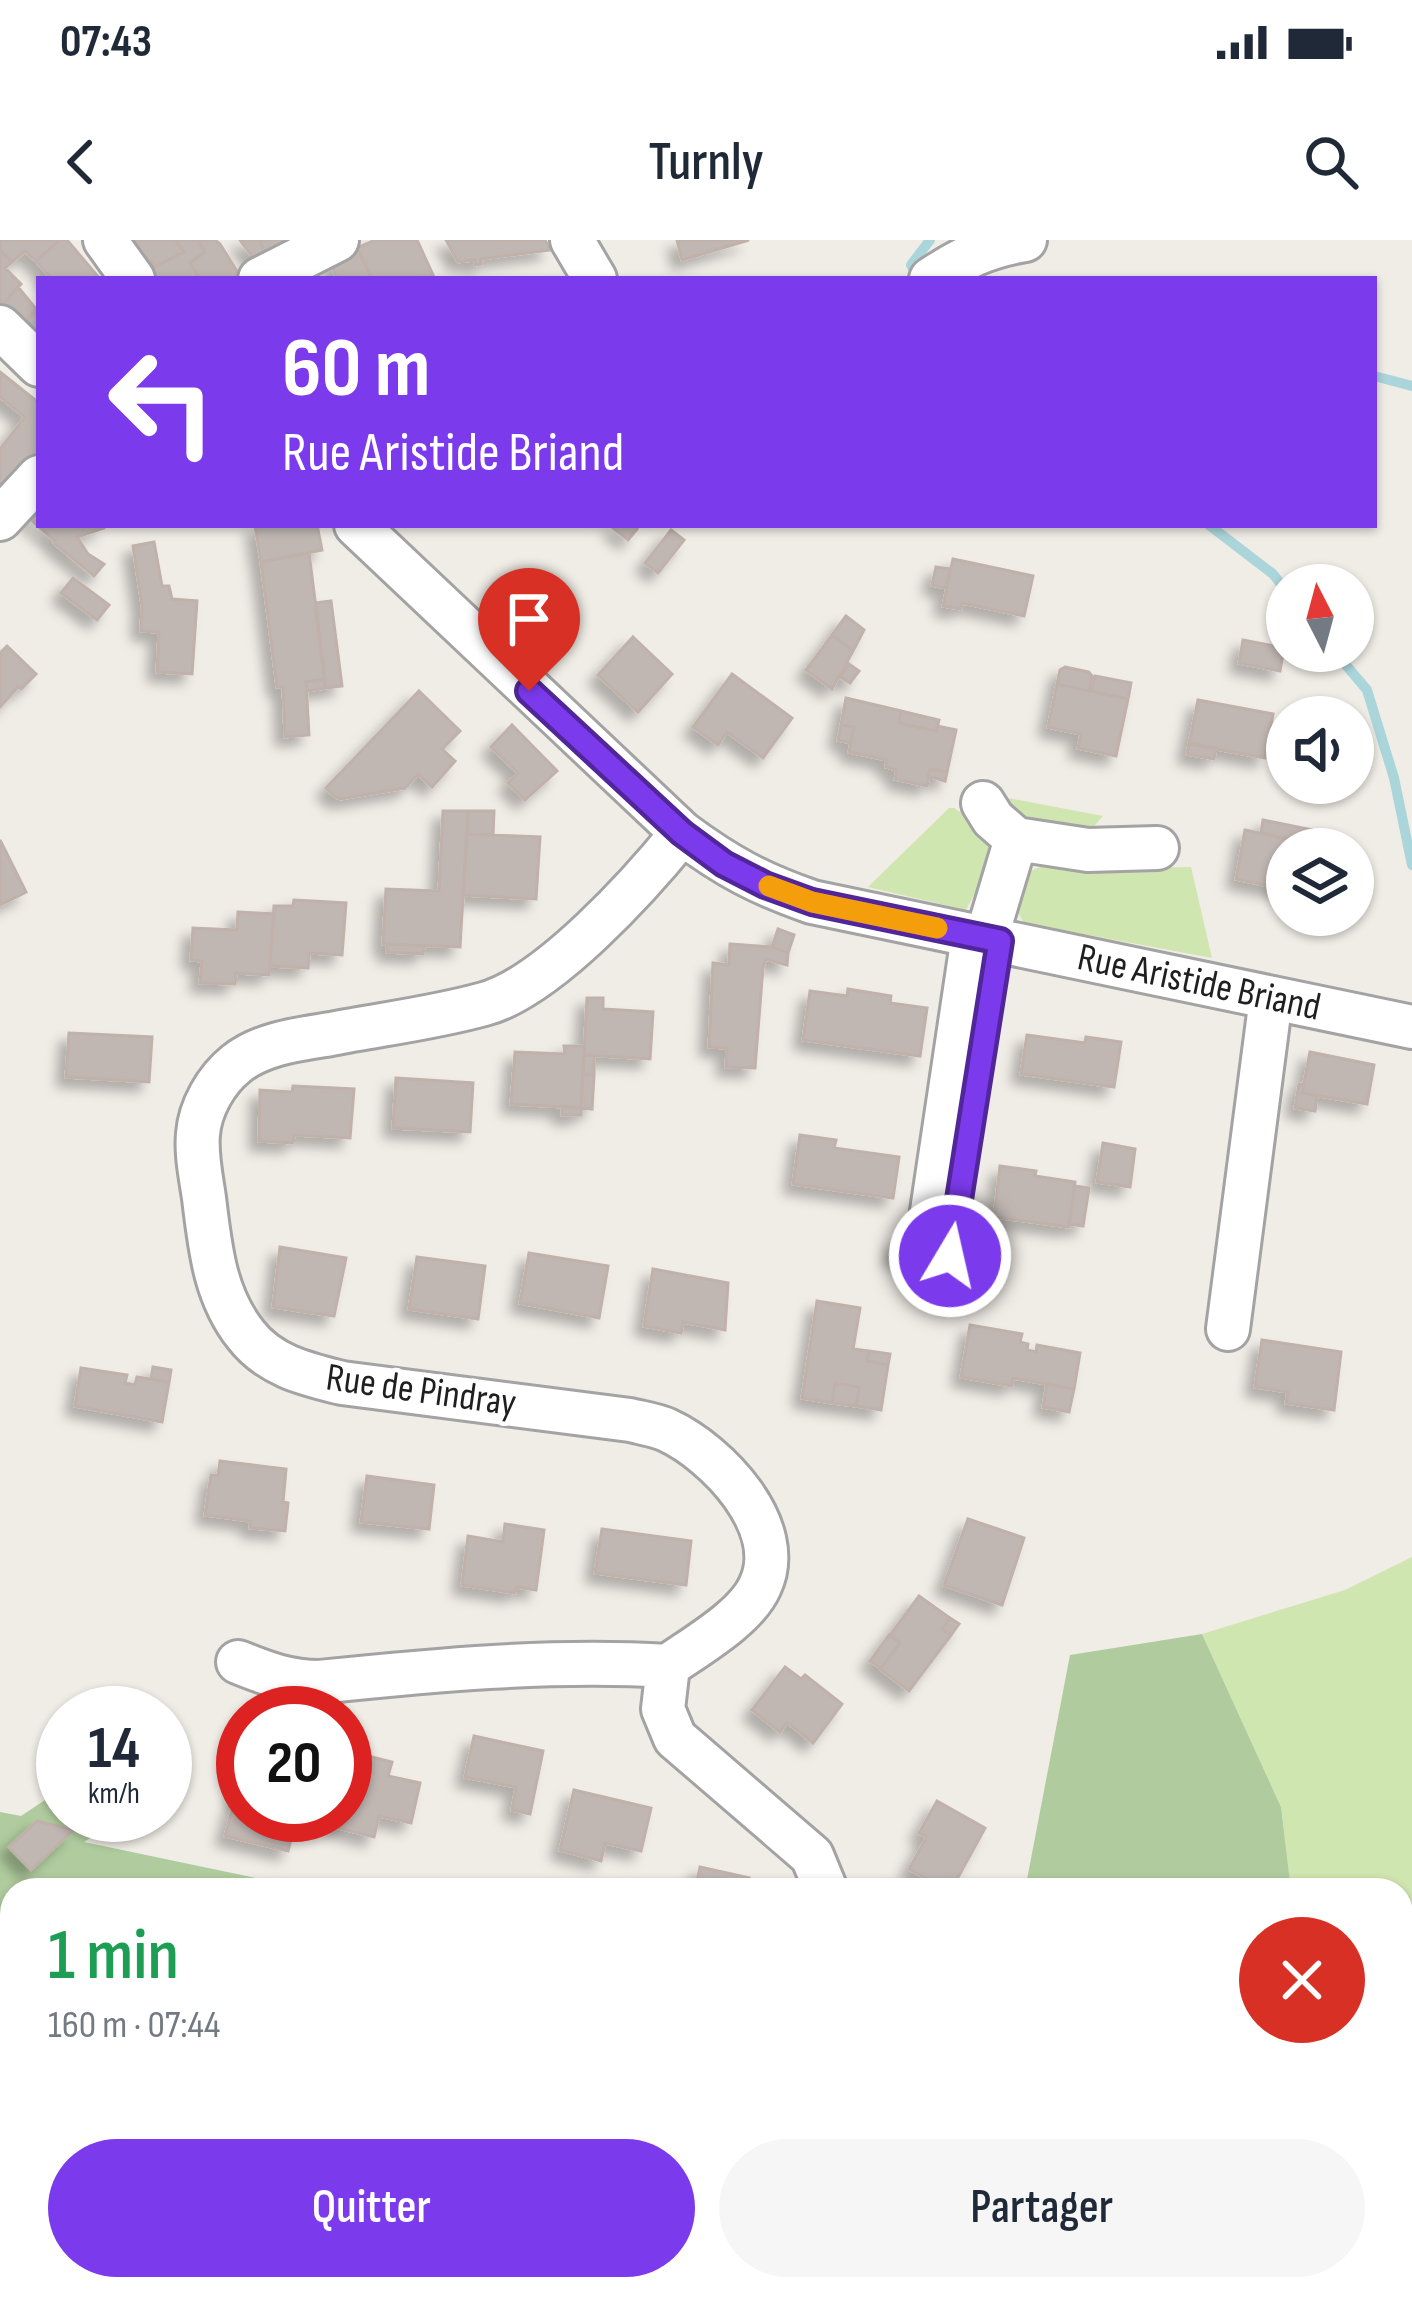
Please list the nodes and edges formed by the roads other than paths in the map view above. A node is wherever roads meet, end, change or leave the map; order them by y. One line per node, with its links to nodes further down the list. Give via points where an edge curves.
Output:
1 (105, 240): 6 (street)
2 (572, 240): 8 (street)
3 (1001, 242): 5 (street)
4 (323, 252): 7 (street)
5 (937, 275)
6 (131, 276)
7 (267, 276)
8 (593, 276)
9 (0, 327): 10 (street)
10 (36, 361)
11 (36, 480): 12 (street)
12 (0, 519)
13 (359, 528): 15 (street, Rue Aristide Briand)
14 (983, 803): 16 (street)
15 (682, 833): 18 (street, Rue Aristide Briand, via 724,864 812,902); 24 (street, Rue de Pindray, via 605,917 516,991 488,1004 266,1048 220,1080 198,1132 213,1268 228,1308 267,1356 342,1383 630,1420 666,1430 735,1485 766,1546 761,1586 747,1606)
16 (1016, 839): 17 (street, via 1088,850); 18 (street)
17 (1157, 848)
18 (986, 939): 19 (street, Rue Aristide Briand); 21 (street)
19 (1271, 998): 20 (street, Rue Aristide Briand); 22 (street)
20 (1412, 1028)
21 (938, 1257)
22 (1228, 1329)
23 (238, 1662): 24 (street, via 297,1682 455,1668)
24 (668, 1666): 25 (street, via 664,1709 675,1738 812,1856)
25 (821, 1878)

